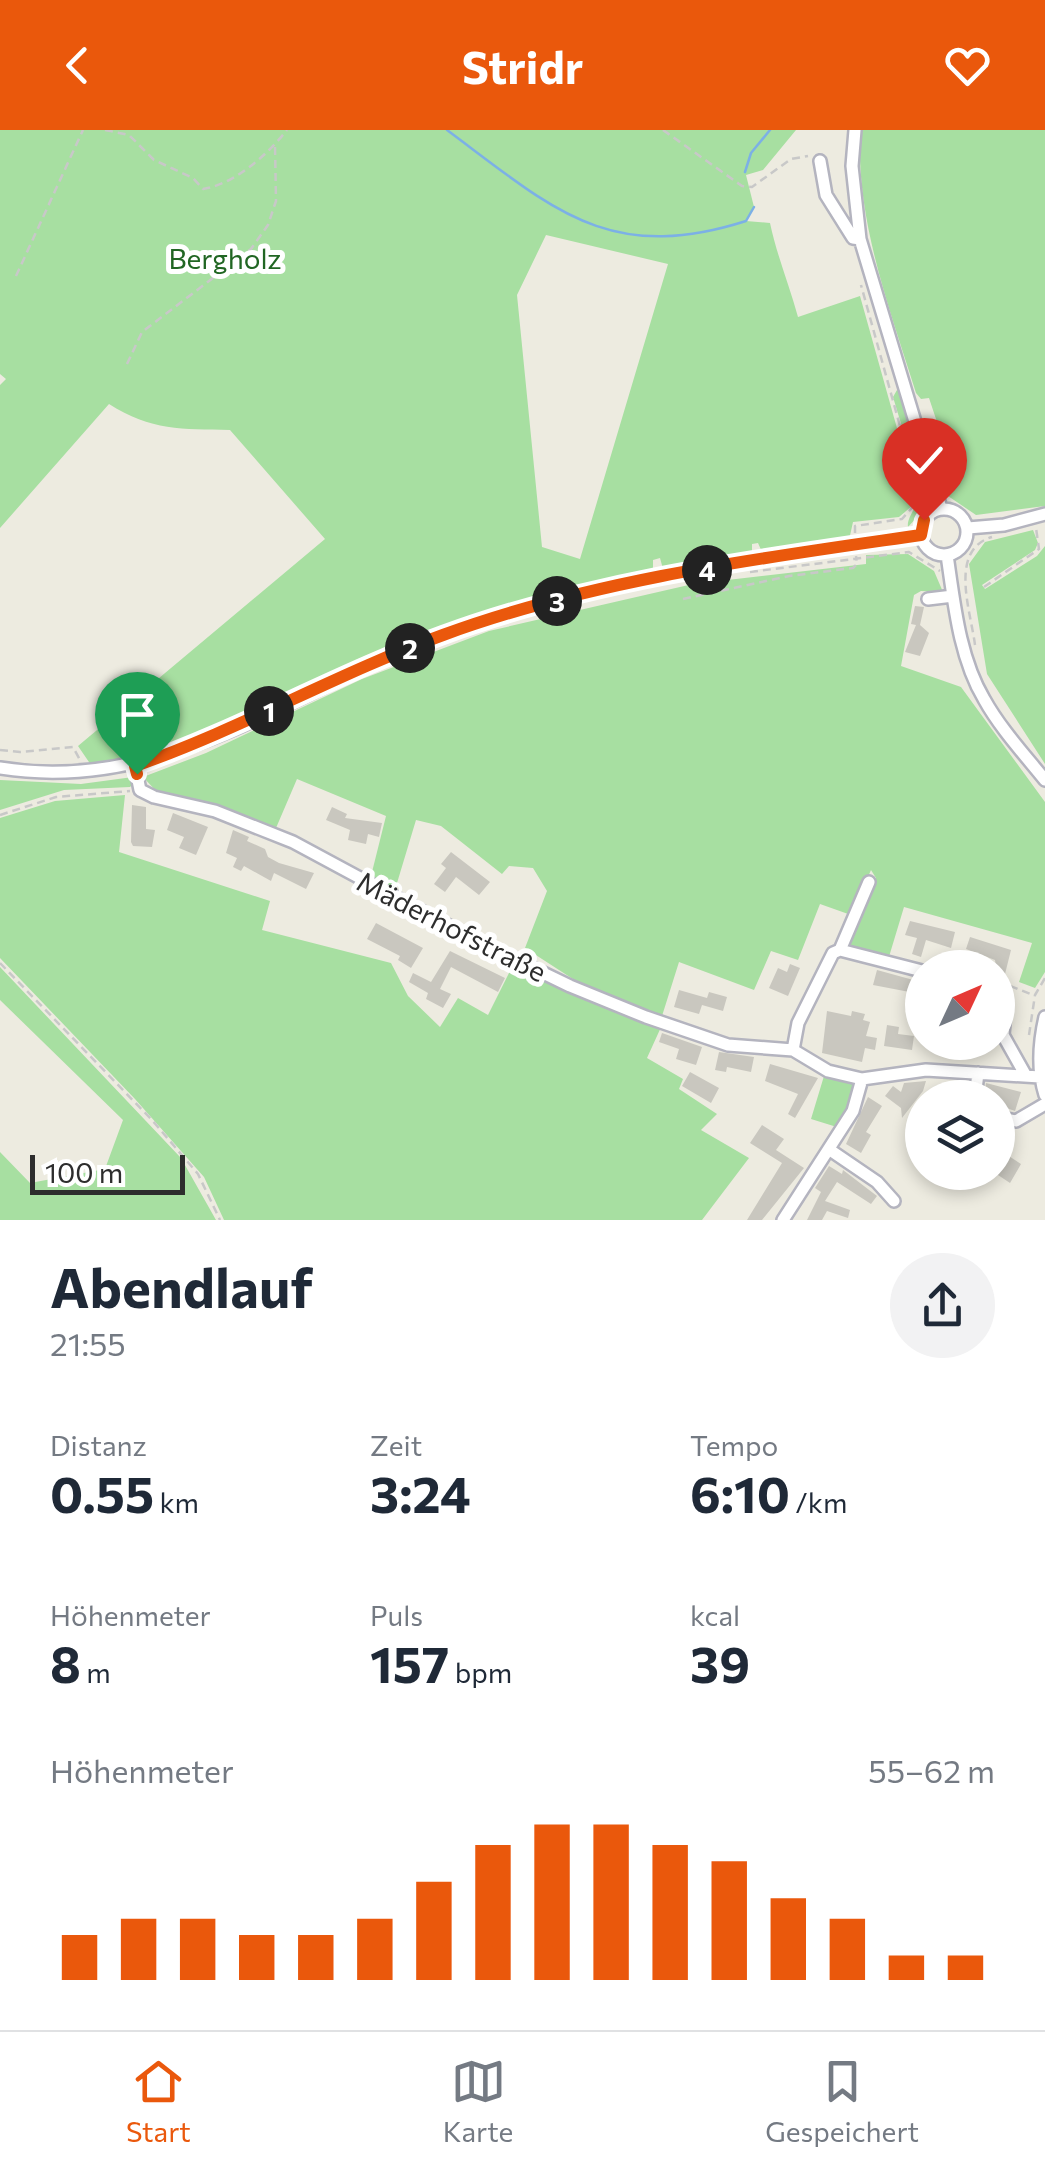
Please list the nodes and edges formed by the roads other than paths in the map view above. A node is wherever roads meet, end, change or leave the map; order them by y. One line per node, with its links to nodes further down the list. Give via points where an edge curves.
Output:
1 (855, 130): 3 (street)
2 (820, 161): 3 (street, via 833,210)
3 (860, 239): 4 (street)
4 (941, 508): 6 (street, via 961,515); 7 (street, via 928,514)
5 (1045, 514): 6 (street, via 1033,522)
6 (968, 528): 8 (street, via 965,543)
7 (921, 535): 8 (street, via 933,552); 11 (street, via 634,584 495,618)
8 (948, 555): 9 (street)
9 (953, 596): 10 (street); 13 (street, via 984,699)
10 (928, 599)
11 (135, 766): 12 (street, via 36,774); 18 (street, Mäderhofstraße, via 140,790 292,842 570,986 728,1044)
12 (0, 768)
13 (1045, 780)
14 (869, 882): 15 (street)
15 (840, 950): 16 (street); 18 (street, via 832,953 798,1022)
16 (905, 967)
17 (1045, 1017): 21 (street)
18 (794, 1050): 22 (street, via 807,1062)
19 (1015, 1052): 21 (street)
20 (978, 1073): 21 (street); 22 (street, via 902,1070); 23 (street)
21 (1033, 1077): 24 (street)
22 (862, 1080): 27 (street)
23 (977, 1080)
24 (1045, 1094)
25 (1045, 1104): 26 (street)
26 (1015, 1121)
27 (830, 1150): 28 (street); 29 (street)
28 (894, 1201)
29 (783, 1220)

